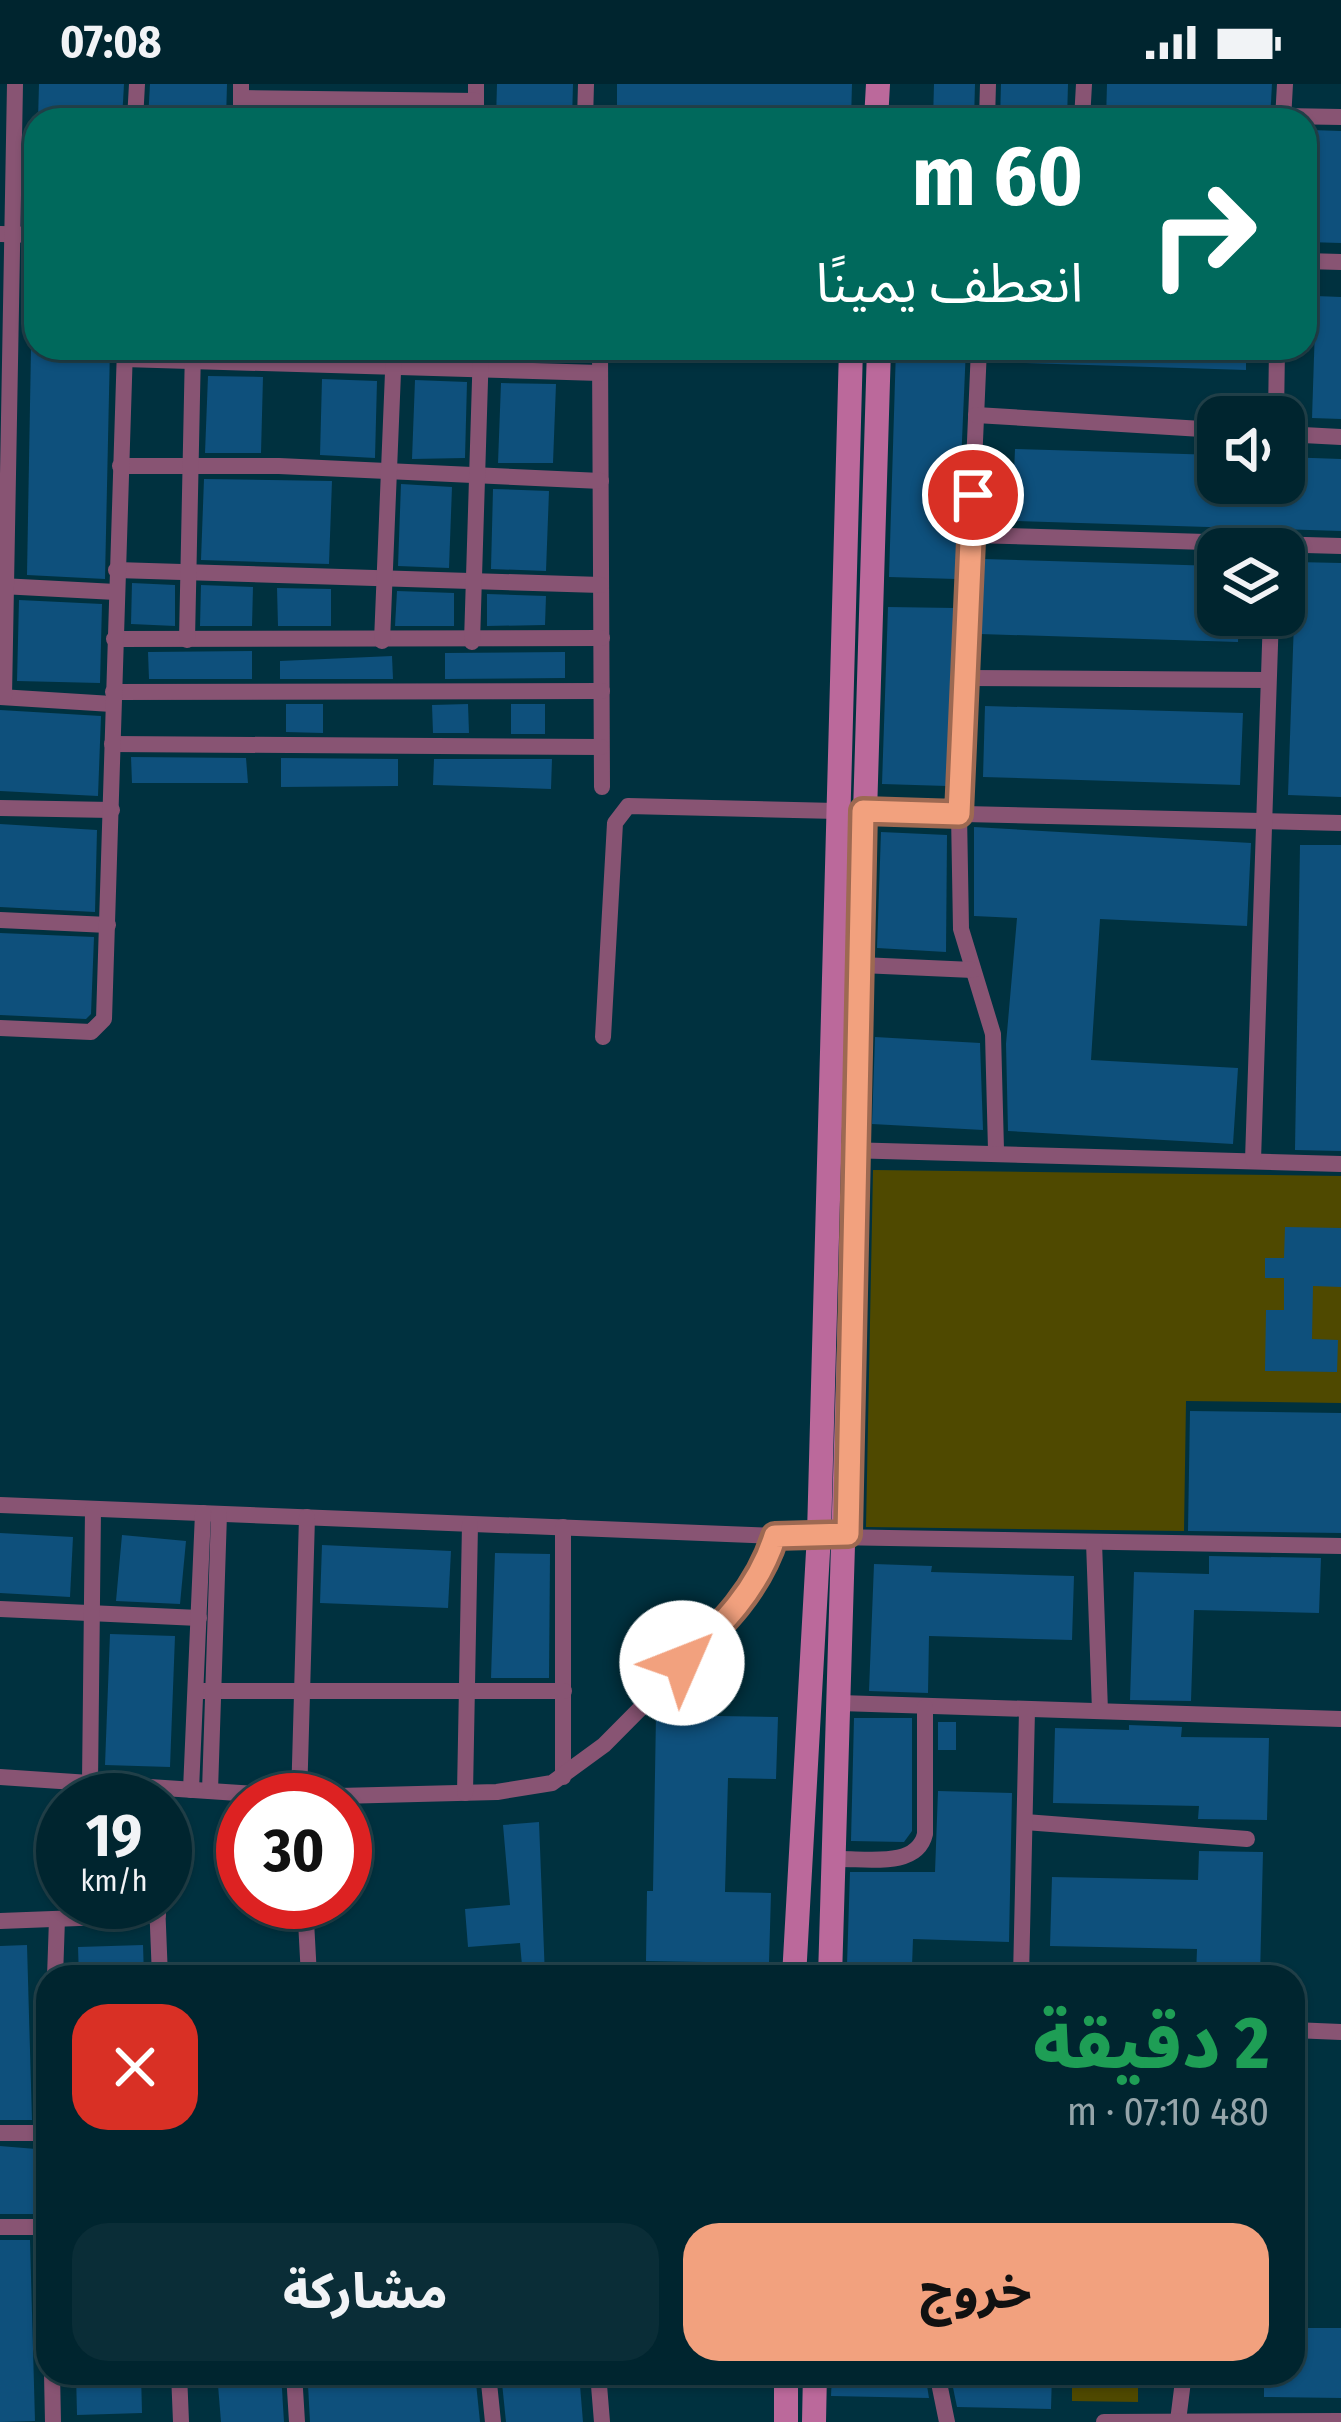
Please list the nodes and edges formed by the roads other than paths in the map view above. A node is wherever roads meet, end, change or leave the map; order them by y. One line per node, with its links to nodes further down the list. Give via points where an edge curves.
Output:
1 (15, 84): 4 (street)
2 (242, 91): 3 (street)
3 (476, 92)
4 (5, 234): 36 (street)
5 (124, 360): 22 (street)
6 (193, 360): 23 (street)
7 (394, 360): 24 (street)
8 (416, 360): 15 (street)
9 (481, 360): 15 (street)
10 (600, 360): 16 (street)
11 (851, 360): 54 (street)
12 (879, 360): 55 (street)
13 (978, 360): 18 (street)
14 (1277, 360): 17 (street)
15 (481, 369): 16 (street); 25 (street)
16 (600, 373): 26 (street)
17 (1276, 396)
18 (976, 416): 19 (street); 27 (street)
19 (1197, 429)
20 (1305, 435): 21 (street)
21 (1341, 437)
22 (120, 466): 23 (street); 31 (street)
23 (189, 466): 24 (street); 32 (street)
24 (391, 471): 25 (street); 33 (street)
25 (477, 476): 26 (street); 34 (street)
26 (601, 482): 35 (street)
27 (971, 535): 28 (street); 44 (street)
28 (1197, 543)
29 (1305, 546): 30 (street)
30 (1341, 546)
31 (116, 570): 32 (street); 37 (street)
32 (186, 572): 33 (street); 41 (street)
33 (385, 577): 34 (street); 42 (street)
34 (471, 579): 35 (street); 43 (street)
35 (601, 585): 39 (street)
36 (4, 586): 37 (street); 47 (street)
37 (116, 592): 40 (street)
38 (1269, 636): 45 (street)
39 (602, 638): 43 (street); 46 (street)
40 (114, 639): 41 (street); 48 (street)
41 (187, 640): 42 (street)
42 (382, 641): 43 (street)
43 (472, 642)
44 (965, 678): 45 (street); 56 (street)
45 (1267, 680): 57 (street)
46 (602, 691): 48 (street); 50 (street)
47 (2, 697): 48 (street)
48 (112, 698): 49 (street)
49 (112, 744): 50 (street); 53 (street)
50 (601, 747): 51 (street)
51 (602, 787)
52 (0, 808): 53 (street)
53 (112, 810): 60 (street)
54 (836, 811): 55 (street); 64 (street, via 639,804 619,813); 65 (street)
55 (863, 811): 56 (street); 61 (street)
56 (959, 814): 57 (street); 62 (street, via 961,929)
57 (1262, 822): 58 (street); 68 (street)
58 (1341, 823)
59 (0, 920): 60 (street)
60 (108, 925): 63 (street, via 98,1030)
61 (861, 965): 62 (street); 66 (street)
62 (973, 970): 67 (street, via 993,1034)
63 (0, 1028)
64 (603, 1037)
65 (827, 1149): 66 (street); 76 (street)
66 (854, 1150): 67 (street); 77 (street)
67 (996, 1150): 68 (street)
68 (1253, 1160): 69 (street)
69 (1341, 1164)
70 (0, 1505): 71 (street)
71 (93, 1509): 72 (street); 82 (street)
72 (210, 1513): 73 (street); 83 (street); 86 (street)
73 (307, 1517): 74 (street); 84 (street)
74 (470, 1524): 75 (street); 87 (street)
75 (563, 1527): 78 (street); 85 (street)
76 (819, 1534): 77 (street); 78 (street); 114 (street)
77 (848, 1534): 79 (street); 88 (street)
78 (775, 1536): 96 (street, via 733,1615)
79 (1094, 1542): 80 (street); 91 (street)
80 (1341, 1546)
81 (0, 1609): 82 (street)
82 (89, 1614): 83 (street); 93 (street)
83 (200, 1618): 86 (street)
84 (302, 1689): 86 (street); 87 (street); 94 (street)
85 (564, 1690): 87 (street); 96 (street)
86 (205, 1691): 98 (street)
87 (469, 1694): 101 (street)
88 (840, 1703): 89 (street); 105 (street)
89 (925, 1707): 90 (street); 105 (street, via 922,1845 910,1857)
90 (1028, 1710): 91 (street); 103 (street)
91 (1100, 1711): 92 (street)
92 (1341, 1719)
93 (91, 1773)
94 (300, 1773)
95 (0, 1777): 97 (street)
96 (563, 1778): 101 (street)
97 (36, 1779)
98 (201, 1791): 99 (street); 100 (street)
99 (192, 1792)
100 (216, 1792)
101 (465, 1793): 102 (street)
102 (372, 1796)
103 (1025, 1822): 104 (street); 116 (street)
104 (1247, 1839)
105 (836, 1859): 115 (street)
106 (36, 1920): 107 (street)
107 (0, 1921)
108 (57, 1929): 111 (street)
109 (159, 1929): 112 (street)
110 (306, 1929): 113 (street)
111 (55, 1965)
112 (160, 1965)
113 (308, 1965)
114 (795, 1965)
115 (831, 1965)
116 (1021, 1965)
117 (1305, 2030): 118 (street)
118 (1341, 2032)
119 (0, 2133): 120 (street)
120 (36, 2133)
121 (36, 2227): 122 (street)
122 (0, 2228)
123 (52, 2385): 135 (street)
124 (180, 2385): 136 (street)
125 (295, 2385): 137 (street)
126 (489, 2385): 138 (street)
127 (599, 2385): 139 (street)
128 (787, 2385): 140 (street)
129 (815, 2385): 141 (street)
130 (939, 2385): 142 (street)
131 (1182, 2385): 133 (street)
132 (1341, 2420): 134 (street)
133 (1178, 2421): 134 (street); 143 (street)
134 (1330, 2421)
135 (53, 2422)
136 (182, 2422)
137 (297, 2422)
138 (493, 2422)
139 (602, 2422)
140 (786, 2422)
141 (814, 2422)
142 (947, 2422)
143 (1104, 2422)

